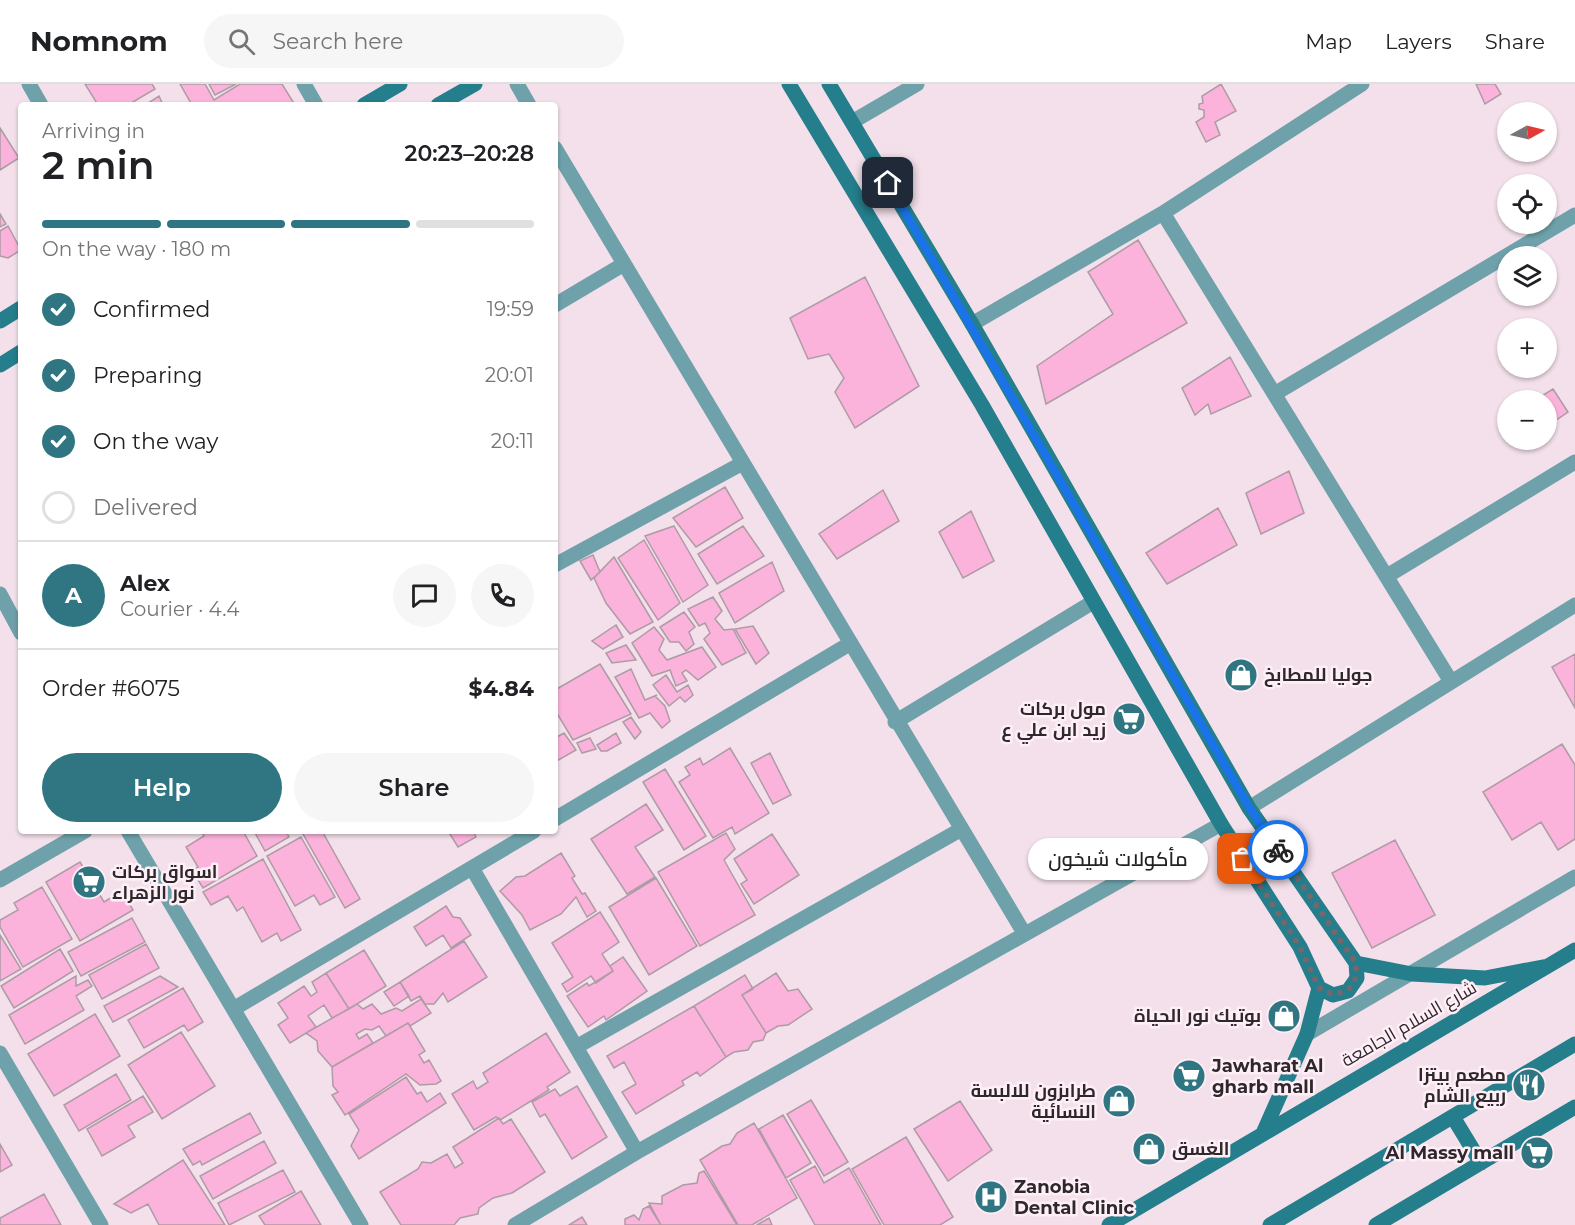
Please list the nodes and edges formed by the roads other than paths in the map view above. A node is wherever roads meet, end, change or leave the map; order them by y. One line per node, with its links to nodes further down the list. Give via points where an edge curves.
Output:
1 (29, 84): 10 (street)
2 (304, 84): 11 (street)
3 (400, 84): 12 (street)
4 (474, 84): 13 (street)
5 (517, 84): 14 (street)
6 (789, 84): 32 (street, via 971,386)
7 (829, 84): 15 (street)
8 (917, 84): 15 (street)
9 (1362, 84): 17 (street)
10 (39, 102)
11 (314, 102)
12 (369, 102)
13 (443, 102)
14 (527, 102)
15 (852, 122): 23 (street)
16 (558, 153): 19 (street)
17 (1163, 213): 23 (street); 26 (street)
18 (1575, 215): 26 (street)
19 (624, 264): 20 (street); 28 (street)
20 (558, 303)
21 (18, 310): 22 (street)
22 (0, 321)
23 (972, 324): 38 (street)
24 (18, 354): 25 (street)
25 (0, 365)
26 (1276, 393): 30 (street)
27 (1575, 462): 30 (street)
28 (741, 464): 29 (street); 35 (street)
29 (558, 563)
30 (1388, 576): 36 (street)
31 (0, 594): 34 (street)
32 (1093, 602): 37 (street); 40 (street)
33 (1575, 605): 36 (street)
34 (18, 627)
35 (851, 643): 37 (street); 39 (street)
36 (1450, 680): 38 (street)
37 (895, 722): 41 (street)
38 (1249, 807): 50 (street)
39 (558, 817)
40 (1221, 824): 48 (street); 53 (street, via 1300,947)
41 (960, 830): 48 (street); 57 (street)
42 (80, 834): 47 (street)
43 (130, 834): 54 (street)
44 (529, 834): 45 (street)
45 (472, 868): 54 (street); 57 (street)
46 (1575, 877): 52 (street)
47 (0, 880)
48 (1024, 933): 62 (street)
49 (1575, 950): 51 (street, شارع السلام الجامعة)
50 (1356, 963): 52 (street); 53 (street, via 1357,978 1348,991 1333,995)
51 (1548, 966): 52 (street, via 1485,978); 61 (street, شارع السلام الجامعة)
52 (1412, 974): 55 (street)
53 (1319, 988): 55 (street)
54 (235, 1008): 65 (street)
55 (1307, 1035): 61 (street)
56 (1575, 1044): 60 (street)
57 (576, 1047): 62 (street)
58 (0, 1053): 64 (street)
59 (1575, 1107): 63 (street)
60 (1453, 1117): 63 (street); 68 (street)
61 (1264, 1131): 67 (street, شارع السلام الجامعة)
62 (637, 1152): 66 (street)
63 (1481, 1163): 69 (street)
64 (101, 1225)
65 (362, 1225)
66 (516, 1225)
67 (1109, 1225)
68 (1270, 1225)
69 (1376, 1225)

